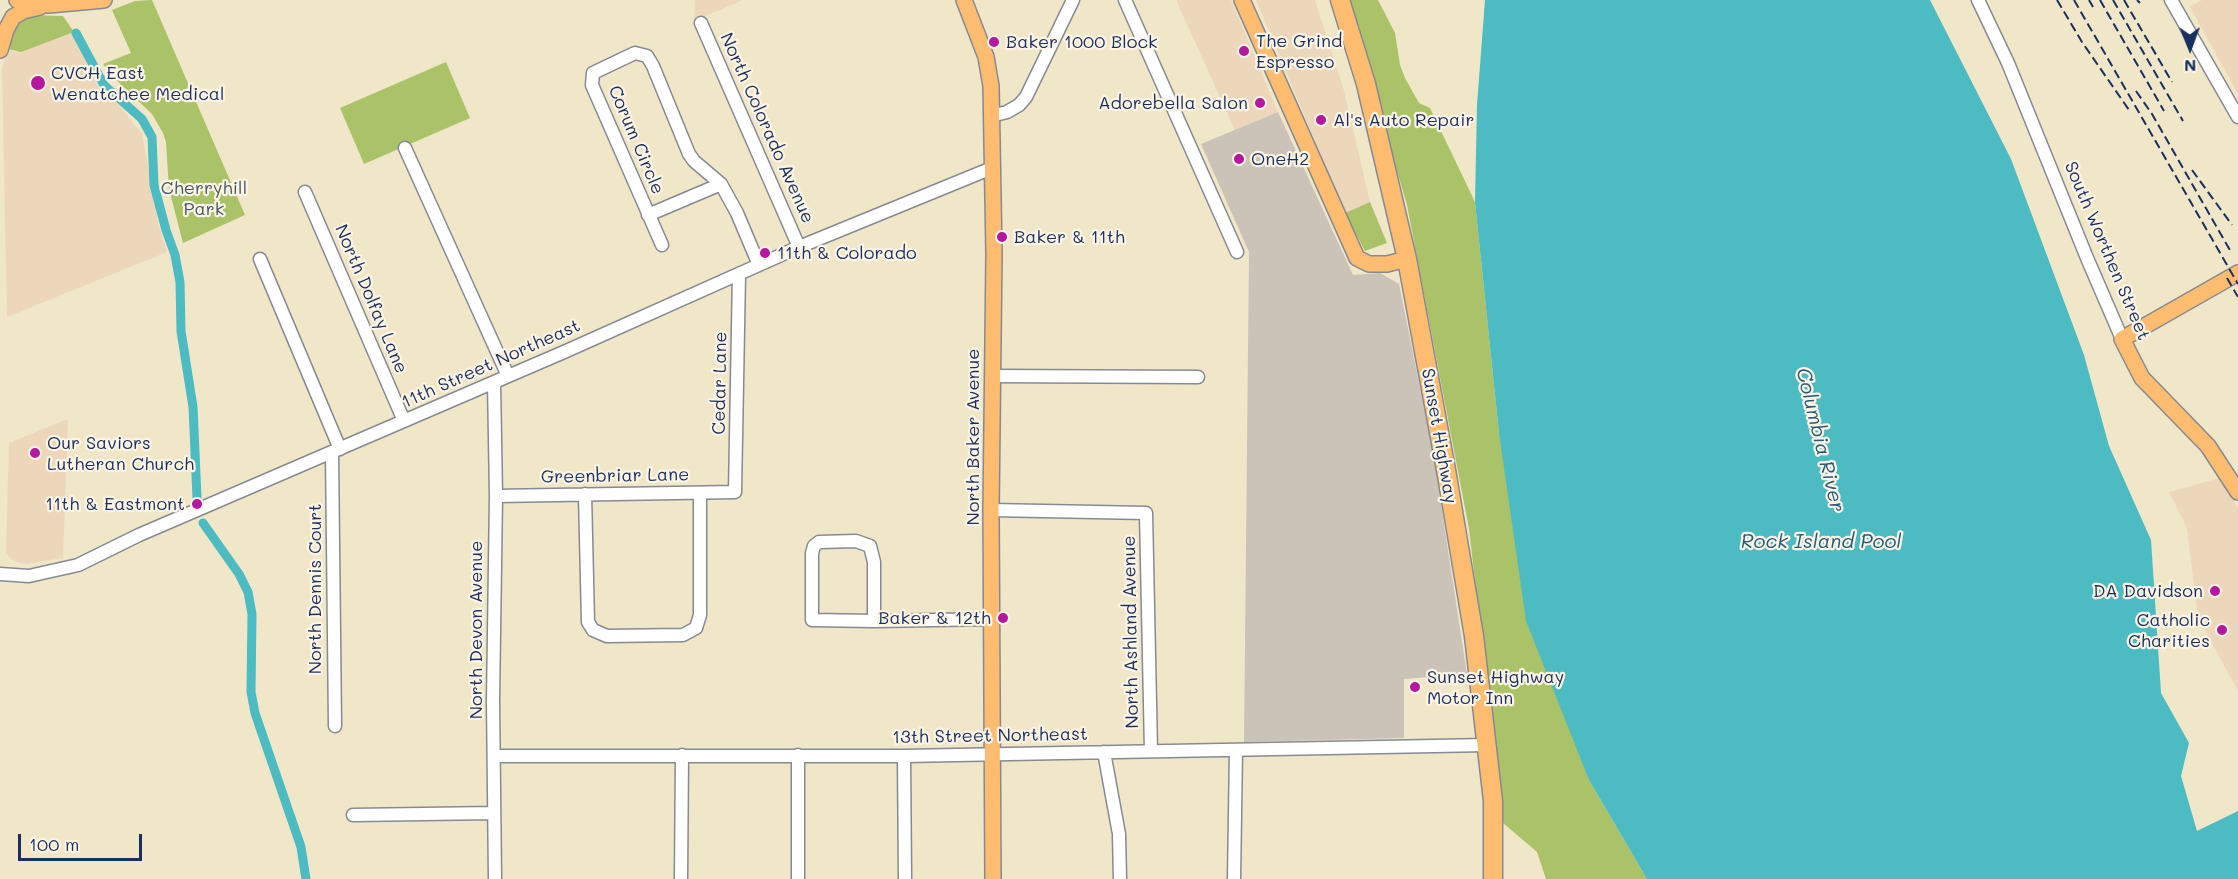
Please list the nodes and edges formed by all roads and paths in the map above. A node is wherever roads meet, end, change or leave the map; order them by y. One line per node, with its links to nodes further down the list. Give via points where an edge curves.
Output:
1 (18, 0): 10 (main road)
2 (104, 0): 10 (main road)
3 (964, 0): 13 (main road, North Baker Avenue, via 989,67)
4 (1073, 0): 13 (street, via 1026,97 1007,112)
5 (1125, 0): 22 (street)
6 (1242, 0): 24 (main road, via 1357,258 1369,264)
7 (1340, 0): 24 (highway, Sunset Highway, via 1366,84)
8 (1978, 0): 28 (street, South Worthen Street)
9 (2173, 1): 14 (street)
10 (49, 5): 12 (main road, via 13,17)
11 (701, 22): 21 (street, North Colorado Avenue)
12 (0, 50)
13 (991, 116): 16 (main road, North Baker Avenue)
14 (2238, 117)
15 (405, 148): 29 (street)
16 (992, 168): 21 (street, 11th Street Northeast); 30 (main road, North Baker Avenue)
17 (721, 184): 19 (street, Corum Circle); 19 (street, Corum Circle, via 689,154 647,56 635,53 602,67 592,76 594,91); 25 (street, Corum Circle)
18 (305, 192): 33 (street, North Dolfay Lane)
19 (648, 215): 20 (street, Corum Circle)
20 (662, 245)
21 (799, 247): 25 (street, 11th Street Northeast)
22 (1237, 252)
23 (260, 259): 34 (street, North Dennis Court)
24 (1407, 259): 45 (highway, Sunset Highway, via 1474,636)
25 (759, 265): 27 (street, 11th Street Northeast)
26 (2238, 273): 28 (main road)
27 (739, 274): 29 (street, 11th Street Northeast); 36 (street, Cedar Lane)
28 (2122, 339): 37 (main road, South Worthen Street, via 2142,378 2208,446)
29 (507, 376): 32 (street, 11th Street Northeast)
30 (992, 376): 31 (street); 40 (main road, North Baker Avenue)
31 (1198, 377)
32 (494, 382): 33 (street, 11th Street Northeast); 39 (street, North Devon Avenue)
33 (404, 421): 34 (street, 11th Street Northeast)
34 (336, 451): 41 (street, 11th Street Northeast, via 78,565 29,576); 44 (street, North Dennis Court)
35 (700, 492): 36 (street, Greenbriar Lane); 38 (street, Greenbriar Lane); 38 (street, via 699,621 696,628 683,635 608,636 593,630 588,622)
36 (735, 492)
37 (2238, 492)
38 (585, 494): 39 (street, Greenbriar Lane)
39 (495, 496): 52 (street, North Devon Avenue)
40 (991, 510): 42 (main road, North Baker Avenue); 47 (street, North Ashland Avenue, via 1146,513)
41 (0, 574)
42 (993, 619): 43 (street); 49 (main road, North Baker Avenue)
43 (874, 621): 43 (street, via 874,562 870,546 864,542 819,542 812,553 812,620)
44 (335, 726)
45 (1487, 745): 46 (street, 13th Street Northeast); 63 (highway, Sunset Highway, via 1493,801)
46 (1236, 750): 47 (street, 13th Street Northeast); 62 (street)
47 (1151, 751): 48 (street, 13th Street Northeast)
48 (1104, 752): 49 (street, 13th Street Northeast); 61 (street, via 1119,834)
49 (993, 754): 53 (street, 13th Street Northeast); 60 (main road, North Baker Avenue)
50 (682, 755): 51 (street, 13th Street Northeast); 52 (street, 13th Street Northeast); 57 (street)
51 (798, 755): 53 (street, 13th Street Northeast); 58 (street)
52 (494, 756): 54 (street, North Devon Avenue)
53 (904, 756): 59 (street)
54 (494, 813): 55 (street); 56 (street, North Devon Avenue)
55 (353, 815)
56 (495, 879)
57 (681, 879)
58 (798, 879)
59 (905, 879)
60 (993, 879)
61 (1120, 879)
62 (1234, 879)
63 (1493, 879)

